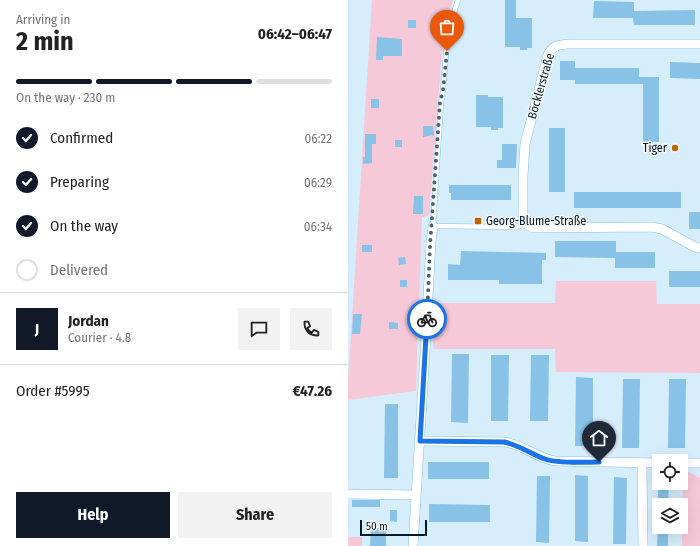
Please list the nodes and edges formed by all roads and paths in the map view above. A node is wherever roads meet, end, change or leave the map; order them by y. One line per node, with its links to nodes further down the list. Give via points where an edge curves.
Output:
1 (458, 0): 4 (lane, via 448,31 440,103)
2 (700, 44): 3 (street, Böcklerstraße, via 569,44 557,45 551,49 525,144 523,176)
3 (526, 224): 4 (lane, via 515,227); 5 (street, via 533,228 652,227 662,229)
4 (433, 226): 6 (street)
5 (700, 248)
6 (420, 441): 7 (street, via 504,442 514,444 546,460); 12 (street)
7 (642, 463): 8 (street); 14 (street)
8 (652, 463)
9 (688, 464): 10 (street)
10 (698, 465)
11 (348, 494): 12 (street)
12 (415, 495): 13 (street)
13 (412, 546)
14 (643, 546)

